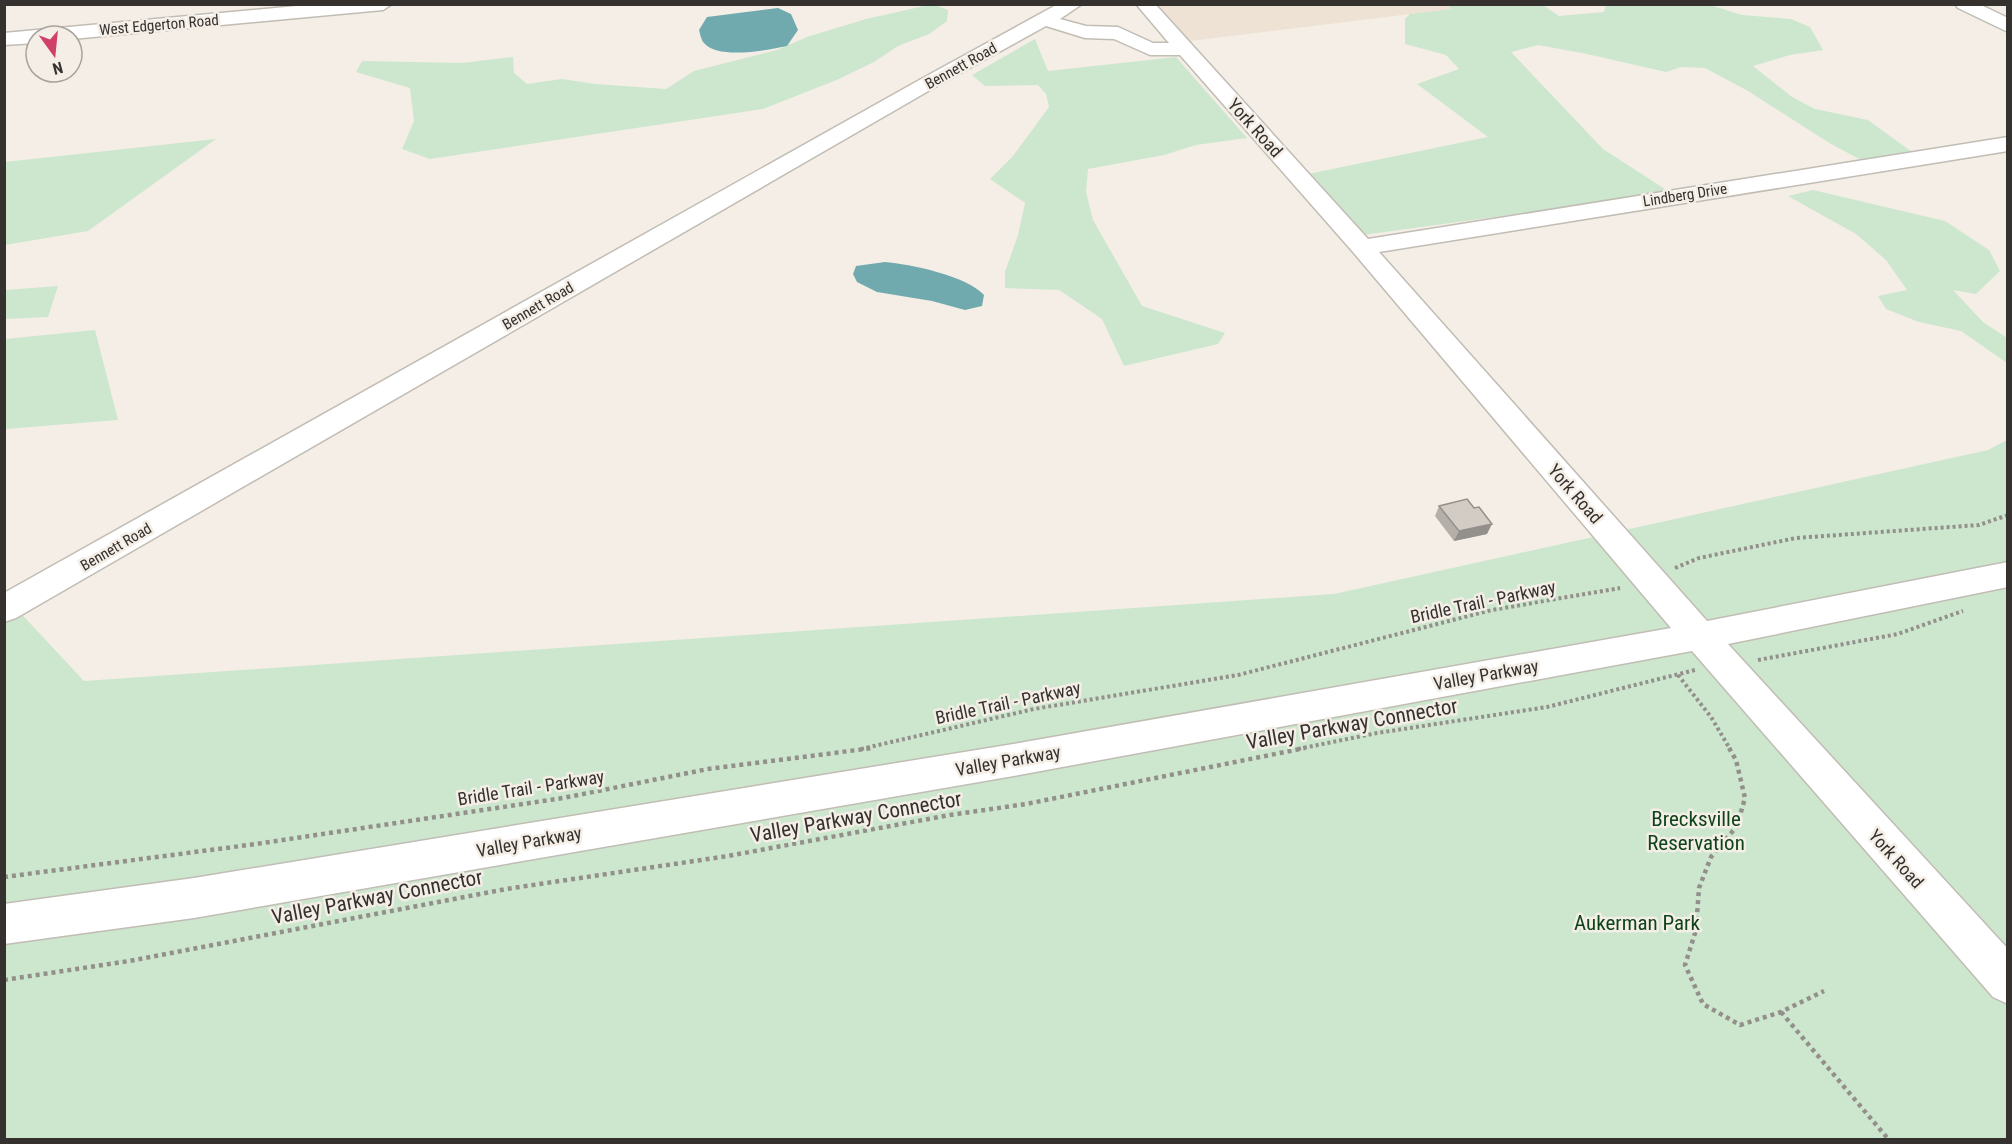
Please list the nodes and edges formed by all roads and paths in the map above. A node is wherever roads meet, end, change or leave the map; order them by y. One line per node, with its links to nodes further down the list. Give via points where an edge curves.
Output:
1 (383, 4): 7 (street, West Edgerton Road)
2 (1073, 4): 5 (street, Bennett Road)
3 (1144, 4): 10 (street, York Road)
4 (1964, 4): 6 (street)
5 (1044, 20): 10 (street, via 1085,32 1118,33 1150,49); 17 (street, Bennett Road)
6 (2007, 26)
7 (84, 32)
8 (24, 37): 9 (street)
9 (4, 39)
10 (1184, 49): 12 (street, York Road)
11 (2007, 144): 12 (street, Lindberg Drive)
12 (1362, 247): 15 (street, York Road)
13 (2007, 515): 15 (path, Bridle Trail - Parkway, via 1979,525 1796,538 1698,558)
14 (2007, 574): 18 (street, Valley Parkway)
15 (1648, 579): 18 (street, York Road); 21 (path, Bridle Trail - Parkway, via 1607,592 1492,610 1238,675 1034,709 877,747 708,769 563,798 267,843)
16 (1972, 608): 19 (path, via 1910,631)
17 (4, 609)
18 (1700, 653): 20 (path, Valley Parkway Connector); 22 (street, Valley Parkway, via 1019,759 194,898); 24 (street, York Road, via 1879,840)
19 (1753, 662)
20 (1678, 675): 23 (path, Valley Parkway Connector, via 1547,707 1377,733 1026,804 728,856 506,889 129,961); 26 (path, via 1711,717 1736,760 1745,798 1737,826 1711,857 1699,888 1696,930 1685,965 1703,1004 1740,1025)
21 (4, 877)
22 (4, 924)
23 (4, 980)
24 (2007, 982)
25 (1824, 991): 26 (path)
26 (1781, 1012): 27 (path)
27 (1889, 1140)

